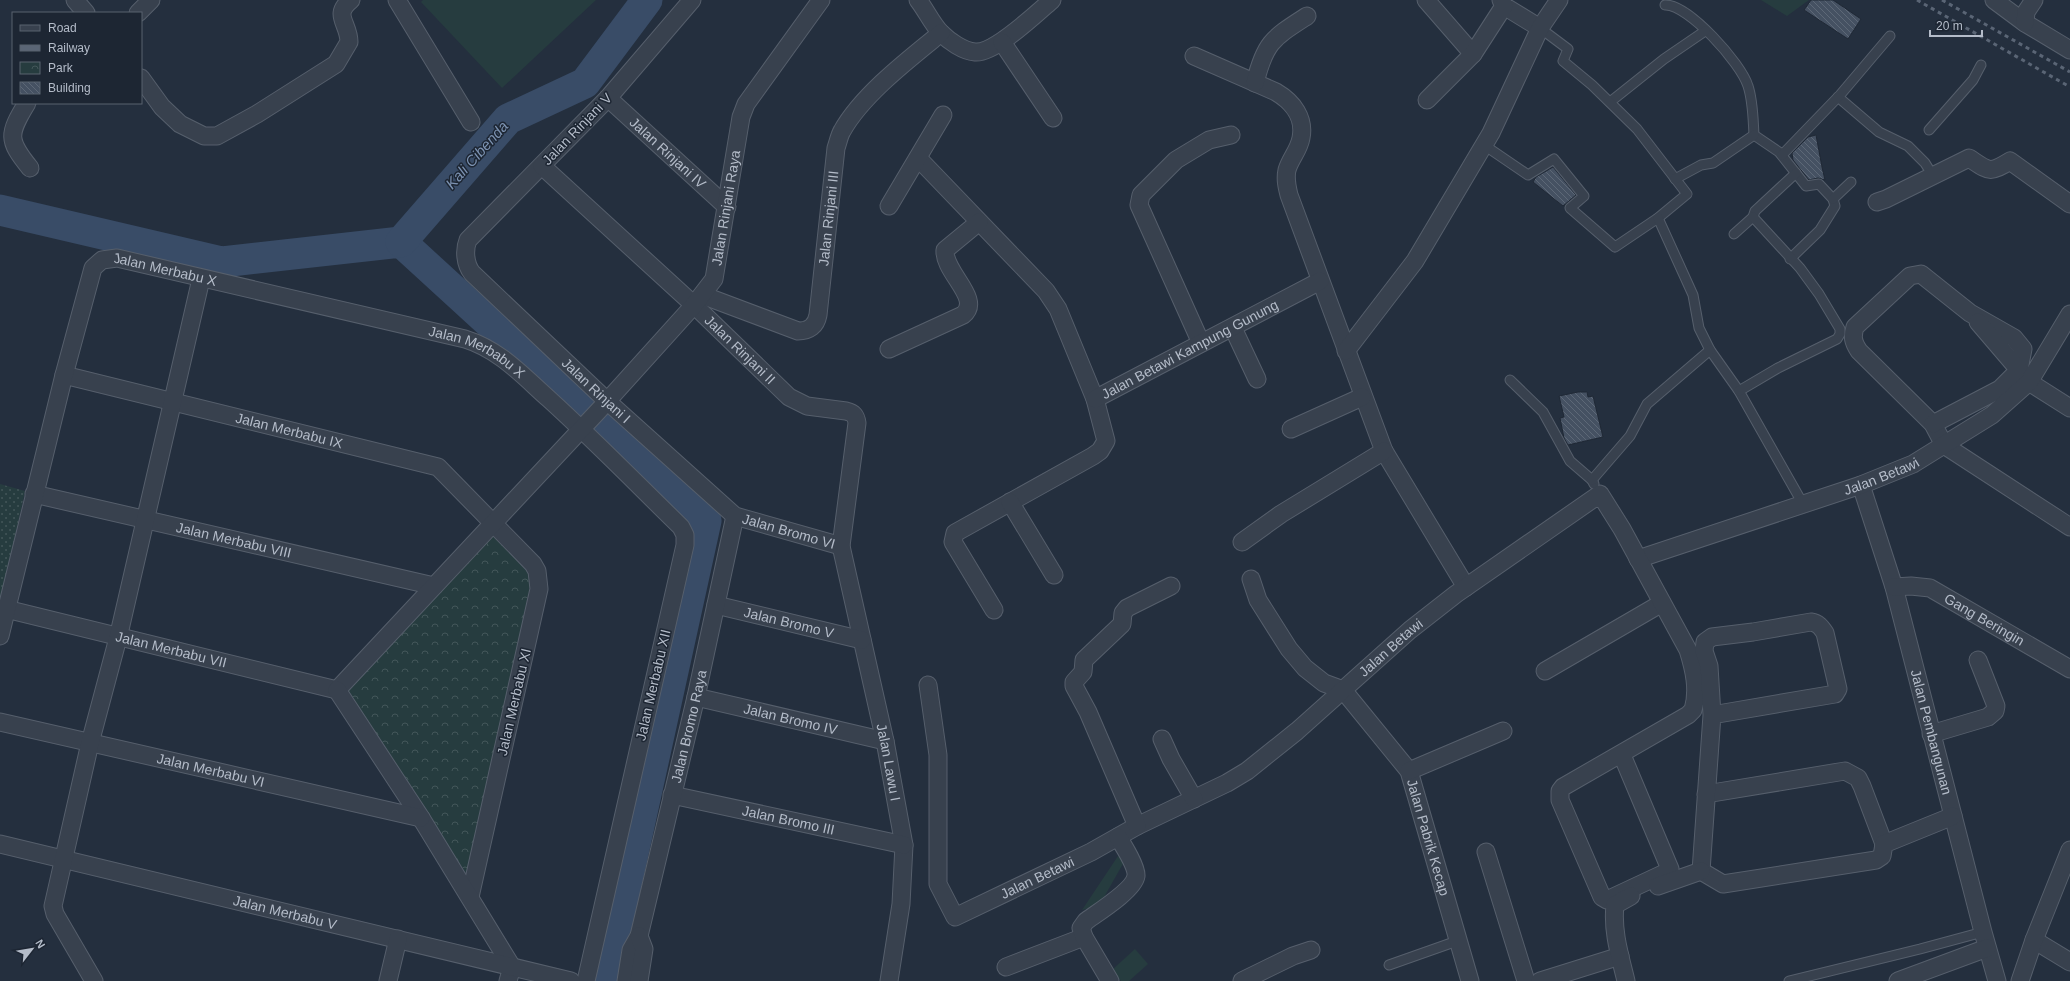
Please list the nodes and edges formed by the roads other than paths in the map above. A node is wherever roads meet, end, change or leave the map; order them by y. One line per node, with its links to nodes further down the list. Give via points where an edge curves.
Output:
1 (75, 0): 15 (street)
2 (151, 0): 16 (street)
3 (351, 0): 28 (street, via 344,6 341,15 349,42 336,64 258,114 217,136 204,136 180,124 162,107)
4 (397, 0): 37 (street)
5 (692, 0): 31 (street, Jalan Rinjani V)
6 (821, 0): 53 (street, Jalan Rinjani Raya, via 746,104 741,117)
7 (918, 0): 21 (street)
8 (1052, 0): 23 (street)
9 (1426, 0): 25 (street)
10 (1559, 0): 19 (street)
11 (1994, 0): 18 (street)
12 (2034, 0): 18 (street, via 2026,12)
13 (1503, 3): 19 (street); 25 (street)
14 (1664, 5): 20 (lane, via 1682,10)
15 (85, 12)
16 (139, 12)
17 (1307, 16): 29 (street, via 1269,45 1260,62)
18 (2025, 23): 24 (street)
19 (1540, 28): 33 (lane, via 1568,49 1563,61); 41 (street)
20 (1705, 31): 33 (lane, via 1664,58); 40 (lane, via 1723,46 1748,84)
21 (941, 33): 23 (street, via 955,44 976,52 982,52); 63 (street, Jalan Rinjani III, via 895,71 861,104 841,131 836,148 818,315 812,327 807,331 798,331)
22 (1890, 36): 30 (lane)
23 (1002, 42): 36 (street)
24 (2070, 50)
25 (1473, 54): 32 (street)
26 (1194, 56): 29 (street)
27 (1981, 66): 38 (lane, via 1973,80)
28 (142, 79)
29 (1255, 83): 62 (street, via 1286,98 1300,119 1301,138 1287,170 1286,180)
30 (1838, 97): 42 (lane); 47 (lane, via 1879,132 1908,146 1925,163)
31 (608, 98): 44 (street, Jalan Rinjani V); 53 (street, Jalan Rinjani IV)
32 (1427, 100)
33 (1610, 102): 48 (lane, via 1637,128)
34 (27, 104): 45 (street, via 12,134 13,144)
35 (943, 115): 43 (street)
36 (1053, 118)
37 (471, 122)
38 (1929, 130)
39 (1231, 135): 66 (street, via 1209,140 1176,160 1141,195 1139,205)
40 (1754, 135): 42 (lane); 48 (lane, via 1713,163 1701,165)
41 (1484, 145): 56 (lane, via 1528,175 1554,159 1584,196 1570,208 1615,247); 69 (street, via 1415,262)
42 (1782, 156): 46 (lane)
43 (918, 158): 54 (street); 57 (street)
44 (542, 166): 59 (street, Jalan Rinjani V, via 468,240); 63 (street, Jalan Rinjani II)
45 (30, 168)
46 (1796, 173): 50 (lane, via 1806,186 1819,184); 55 (lane, via 1755,211)
47 (1933, 176): 51 (street); 52 (street, via 1969,158 1987,170 1996,170 2010,161)
48 (1675, 179): 56 (lane, via 1687,194)
49 (1852, 182): 50 (lane)
50 (1833, 199): 60 (lane, via 1836,206 1820,230)
51 (1877, 202)
52 (2070, 204)
53 (727, 206): 63 (street, Jalan Rinjani Raya, via 714,279)
54 (889, 206)
55 (1753, 217): 58 (lane); 60 (lane)
56 (1658, 218): 68 (lane, via 1693,295 1699,328)
57 (979, 222): 67 (street, via 945,250 946,260 969,299 968,311); 76 (street, via 1046,291 1058,309)
58 (1734, 234)
59 (466, 256): 78 (street, Jalan Rinjani I, via 472,273)
60 (1790, 259): 74 (lane, via 1819,294 1840,329 1839,336)
61 (201, 278): 70 (street, Jalan Merbabu X, via 117,258 102,260 93,268); 77 (street); 81 (street, Jalan Merbabu X, via 484,345 506,360)
62 (1320, 282): 65 (street, Jalan Betawi Kampung Gunung); 69 (street)
63 (698, 300): 78 (street, Jalan Rinjani Raya); 95 (street, Jalan Rinjani II, via 789,397 806,406 846,411 856,418)
64 (2070, 314): 71 (street, Jalan Betawi)
65 (1233, 328): 66 (street, Jalan Betawi Kampung Gunung); 72 (street)
66 (1201, 343): 76 (street, Jalan Betawi Kampung Gunung)
67 (889, 349)
68 (1710, 350): 74 (lane); 86 (lane, via 1647,404 1630,436)
69 (1346, 351): 75 (street)
70 (64, 375): 77 (street, Jalan Merbabu IX); 87 (street, Jalan Merbabu X)
71 (2024, 376): 79 (street); 80 (street); 80 (street, via 1970,313 1920,274 1910,276 1855,326 1854,342 1859,351); 83 (street, Jalan Betawi, via 1992,415)
72 (1257, 379)
73 (1510, 380): 86 (lane, via 1543,412 1570,461)
74 (1739, 391): 89 (lane)
75 (1362, 397): 82 (street); 84 (street)
76 (1095, 400): 88 (street, Jalan Betawi Kampung Gunung, via 1106,441 1100,451)
77 (172, 401): 91 (street); 92 (street, Jalan Merbabu IX, via 438,467)
78 (604, 404): 81 (street, Jalan Rinjani Raya); 90 (street, Jalan Rinjani I)
79 (2070, 408)
80 (1933, 424): 83 (street)
81 (584, 426): 92 (street, Jalan Rinjani Raya); 156 (street, Jalan Merbabu XII, via 681,526 686,539)
82 (1291, 429)
83 (1944, 445): 85 (street, Jalan Betawi, via 1913,464); 93 (street)
84 (1384, 451): 94 (street, via 1281,514); 101 (street)
85 (1862, 485): 89 (street, Jalan Betawi); 102 (street, Jalan Pembangunan)
86 (1596, 487): 96 (street); 101 (street, Jalan Betawi)
87 (34, 494): 91 (street, Jalan Merbabu VIII); 105 (street, Jalan Merbabu X)
88 (1010, 502): 97 (street); 106 (street, Jalan Betawi Kampung Gunung, via 953,536 953,542)
89 (1803, 504): 96 (street, Jalan Betawi)
90 (736, 516): 95 (street, Jalan Bromo VI); 104 (street, Jalan Bromo Raya)
91 (145, 520): 99 (street, Jalan Merbabu VIII); 108 (street)
92 (494, 523): 99 (street, Jalan Rinjani Raya); 140 (street, Jalan Merbabu XI, via 533,564 537,571 539,589)
93 (2070, 527)
94 (1242, 542)
95 (841, 546): 109 (street, Jalan Lawu I)
96 (1638, 559): 103 (street)
97 (1054, 576)
98 (1251, 580): 115 (street, via 1258,600 1304,668 1324,683)
99 (434, 586): 114 (street, Jalan Rinjani Raya)
100 (1171, 586): 131 (street, via 1126,608 1122,624 1084,660 1083,672 1074,682)
101 (1466, 587): 115 (street, Jalan Betawi, via 1410,630)
102 (1894, 587): 111 (street, Gang Beringin, via 1930,588); 120 (street, Jalan Pembangunan)
103 (1662, 603): 112 (street); 124 (street, via 1688,650 1694,672 1695,705 1688,715)
104 (716, 605): 109 (street, Jalan Bromo V); 116 (street, Jalan Bromo Raya)
105 (6, 609): 107 (street, Jalan Merbabu X); 108 (street, Jalan Merbabu VII)
106 (994, 610)
107 (0, 636)
108 (118, 638): 114 (street, Jalan Merbabu VII); 123 (street)
109 (862, 640): 122 (street, Jalan Lawu I)
110 (1978, 660): 120 (street, via 1996,706 1995,711 1988,717)
111 (2070, 669)
112 (1545, 672)
113 (928, 685): 132 (street, Jalan Betawi, via 938,755 938,884 955,917)
114 (336, 690): 130 (street)
115 (1343, 690): 125 (street, Jalan Pabrik Kecap); 128 (street, Jalan Betawi, via 1247,771)
116 (696, 697): 122 (street, Jalan Bromo IV); 127 (street, Jalan Bromo Raya)
117 (1712, 715): 117 (street, via 1705,642 1712,637 1811,622 1822,628 1838,689 1835,694); 126 (street)
118 (0, 722): 123 (street, Jalan Merbabu VI)
119 (1503, 731): 125 (street)
120 (1932, 734): 129 (street, Jalan Pembangunan)
121 (1162, 739): 128 (street)
122 (885, 741): 135 (street, Jalan Lawu I)
123 (90, 743): 130 (street, Jalan Merbabu VI); 138 (street)
124 (1622, 755): 124 (street, via 1560,791 1560,800 1602,897 1607,900 1669,872 1670,866)
125 (1409, 771): 146 (street, Jalan Pabrik Kecap)
126 (1706, 794): 134 (street, via 1845,771 1858,778); 139 (street)
127 (672, 795): 135 (street, Jalan Bromo III); 141 (street, Jalan Bromo Raya)
128 (1194, 799): 131 (street, Jalan Betawi)
129 (1953, 816): 134 (street); 144 (street, Jalan Pembangunan)
130 (421, 818): 140 (street)
131 (1137, 826): 132 (street, Jalan Betawi)
132 (1118, 837): 142 (street, via 1134,867 1135,879 1131,887 1086,922 1081,928)
133 (0, 844): 138 (street, Jalan Merbabu V)
134 (1884, 844): 139 (street, via 1882,856 1876,860 1723,884)
135 (904, 845): 159 (street, Jalan Lawu I, via 901,904)
136 (2070, 850): 145 (street)
137 (1486, 852): 163 (street)
138 (65, 860): 143 (street, Jalan Merbabu V); 153 (street, via 54,909)
139 (1701, 871): 148 (street, via 1621,900 1615,905 1614,927)
140 (470, 897): 152 (street)
141 (639, 936): 157 (street, Jalan Bromo Raya, via 631,950); 158 (street, Jalan Bromo Raya, via 644,948)
142 (1084, 937): 151 (street); 160 (street)
143 (398, 939): 152 (street, Jalan Merbabu V); 154 (street)
144 (1985, 940): 166 (lane, via 1920,949); 167 (street); 168 (street, Jalan Pembangunan)
145 (2034, 940): 149 (street); 169 (street)
146 (1457, 941): 150 (lane); 162 (street, Jalan Pabrik Kecap)
147 (1310, 950): 161 (street)
148 (1620, 956): 164 (street); 165 (street)
149 (2070, 962)
150 (1389, 965)
151 (1006, 967)
152 (510, 974): 155 (street, Jalan Merbabu V)
153 (94, 981)
154 (388, 981)
155 (571, 981)
156 (586, 981)
157 (626, 981)
158 (639, 981)
159 (889, 981)
160 (1110, 981)
161 (1242, 981)
162 (1470, 981)
163 (1526, 981)
164 (1540, 981)
165 (1626, 981)
166 (1789, 981)
167 (1898, 981)
168 (1997, 981)
169 (2020, 981)

